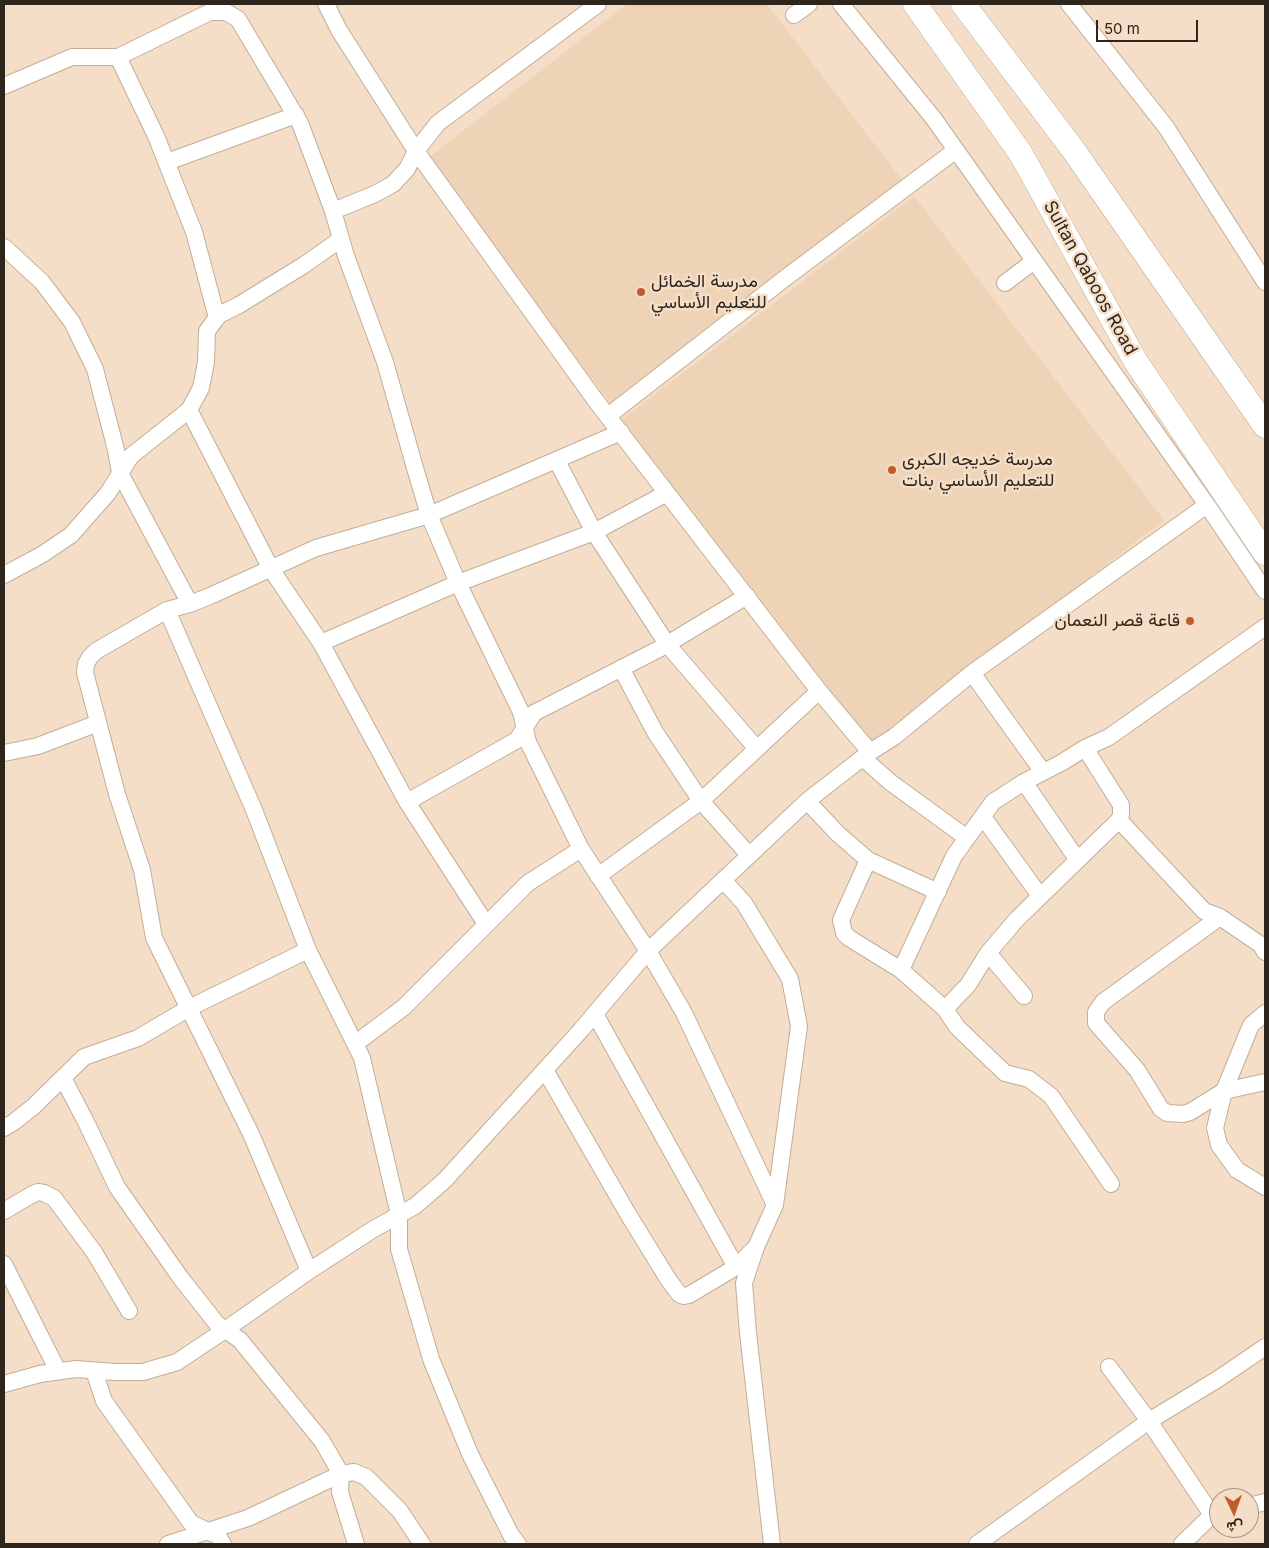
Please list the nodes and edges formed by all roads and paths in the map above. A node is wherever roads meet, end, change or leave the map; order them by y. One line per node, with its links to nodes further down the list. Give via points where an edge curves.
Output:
1 (326, 4): 13 (street)
2 (598, 4): 13 (street, via 452,112 426,136)
3 (809, 4): 8 (street)
4 (841, 4): 12 (street)
5 (915, 4): 32 (highway, Sultan Qaboos Road, via 1021,154 1136,362)
6 (963, 4): 24 (highway, via 1072,148)
7 (1069, 4): 19 (street, via 1166,127)
8 (794, 15)
9 (118, 57): 10 (street, via 72,57); 11 (street, via 210,12 226,12 238,19); 14 (street)
10 (4, 86)
11 (296, 115): 14 (street); 15 (street)
12 (956, 150): 18 (street); 23 (street)
13 (416, 151): 15 (street, via 407,170 393,184); 23 (street)
14 (167, 162): 21 (street, via 194,232)
15 (333, 211): 16 (street)
16 (341, 239): 21 (street); 30 (street, via 385,362)
17 (4, 247): 27 (street, via 42,282 72,322 95,369)
18 (1034, 261): 20 (street); 29 (street)
19 (1265, 282)
20 (1005, 283)
21 (216, 318): 22 (street, via 207,331 201,388)
22 (189, 410): 27 (street, via 131,456); 33 (street)
23 (608, 416): 25 (street)
24 (1265, 426)
25 (621, 432): 26 (street); 28 (street)
26 (557, 461): 30 (street); 31 (street)
27 (120, 473): 34 (street, via 108,493 71,535); 38 (street)
28 (667, 493): 31 (street); 37 (street)
29 (1207, 505): 36 (street); 44 (street)
30 (429, 515): 33 (street, via 316,548); 35 (street)
31 (594, 532): 35 (street); 42 (street)
32 (1265, 553)
33 (271, 569): 38 (street); 41 (street)
34 (4, 575)
35 (458, 582): 41 (street); 47 (street, via 521,712)
36 (1265, 591)
37 (746, 596): 42 (street); 45 (street)
38 (190, 604): 39 (street)
39 (167, 610): 46 (street, via 90,657 85,672); 70 (street, via 254,810)
40 (1265, 627): 48 (street, via 1108,737)
41 (321, 643): 56 (street)
42 (667, 644): 43 (street); 49 (street)
43 (621, 668): 47 (street, via 534,713); 55 (street, via 655,732)
44 (972, 673): 51 (street); 52 (street)
45 (819, 691): 49 (street); 51 (street)
46 (98, 723): 50 (street, via 38,746); 76 (street, via 142,870 154,938)
47 (525, 727): 56 (street, via 517,740); 60 (street, via 528,742)
48 (1084, 748): 52 (street); 58 (street, via 1121,805)
49 (757, 749): 55 (street)
50 (4, 753)
51 (867, 755): 54 (street); 59 (street, via 890,782)
52 (1043, 772): 53 (street)
53 (1024, 782): 57 (street, via 993,802); 62 (street)
54 (807, 800): 61 (street); 63 (street)
55 (702, 801): 61 (street); 64 (street)
56 (407, 802): 69 (street)
57 (983, 816): 59 (street); 67 (street)
58 (1118, 820): 62 (street); 68 (street, via 1204,911)
59 (968, 838): 66 (street, via 954,856)
60 (581, 849): 64 (street); 69 (street, via 528,883)
61 (749, 855): 65 (street)
62 (1077, 859): 67 (street)
63 (868, 860): 66 (street); 74 (street, via 841,920 841,927 848,938)
64 (598, 876): 71 (street)
65 (723, 880): 71 (street); 88 (street, via 744,903 790,980 799,1026)
66 (938, 892): 74 (street)
67 (1040, 896): 73 (street)
68 (1220, 918): 72 (street, via 1261,945); 84 (street, via 1103,1002 1095,1018 1096,1024 1137,1070 1161,1109 1167,1113 1190,1112)
69 (486, 924): 80 (street, via 404,1007)
70 (308, 950): 76 (street); 80 (street)
71 (648, 951): 79 (street); 88 (street, via 684,1013)
72 (1265, 952)
73 (988, 953): 75 (street); 77 (street, via 968,985)
74 (901, 970): 77 (street)
75 (1024, 996)
76 (189, 1008): 82 (street, via 138,1038 84,1057); 94 (street, via 251,1134)
77 (945, 1009): 86 (street, via 956,1027 1005,1073 1029,1079 1051,1096)
78 (1265, 1013): 84 (street, via 1251,1025)
79 (595, 1014): 81 (street); 93 (street)
80 (355, 1044): 90 (street, via 362,1058)
81 (545, 1070): 90 (street, via 445,1180 415,1206); 93 (street, via 628,1214 679,1294 689,1295)
82 (63, 1078): 85 (street, via 34,1106); 96 (street, via 116,1187 180,1277)
83 (1265, 1082): 84 (street)
84 (1224, 1091): 87 (street, via 1214,1128 1219,1145 1237,1170)
85 (4, 1128)
86 (1111, 1184)
87 (1265, 1187)
88 (774, 1204): 91 (street)
89 (4, 1211): 95 (street, via 33,1194 44,1193 54,1198 94,1252)
90 (399, 1215): 94 (street); 111 (street, via 399,1249 430,1359 470,1454)
91 (756, 1247): 93 (street); 112 (street, via 744,1283)
92 (4, 1264): 99 (street)
93 (736, 1267)
94 (308, 1270): 96 (street)
95 (129, 1311)
96 (225, 1330): 100 (street, via 177,1362 143,1372); 103 (street, via 240,1340 316,1434)
97 (1265, 1347): 102 (street)
98 (1109, 1367): 102 (street)
99 (58, 1371): 100 (street); 101 (street)
100 (94, 1371): 106 (street, via 104,1401 191,1523)
101 (4, 1384)
102 (1148, 1421): 104 (street); 113 (street)
103 (341, 1474): 106 (street, via 248,1518); 109 (street, via 340,1492); 110 (street, via 354,1472 366,1477 400,1511)
104 (1209, 1504)
105 (1209, 1520): 114 (street)
106 (207, 1531): 107 (street); 108 (street, via 218,1536)
107 (168, 1544)
108 (222, 1544)
109 (356, 1544)
110 (422, 1544)
111 (518, 1544)
112 (772, 1544)
113 (977, 1544)
114 (1182, 1544)

